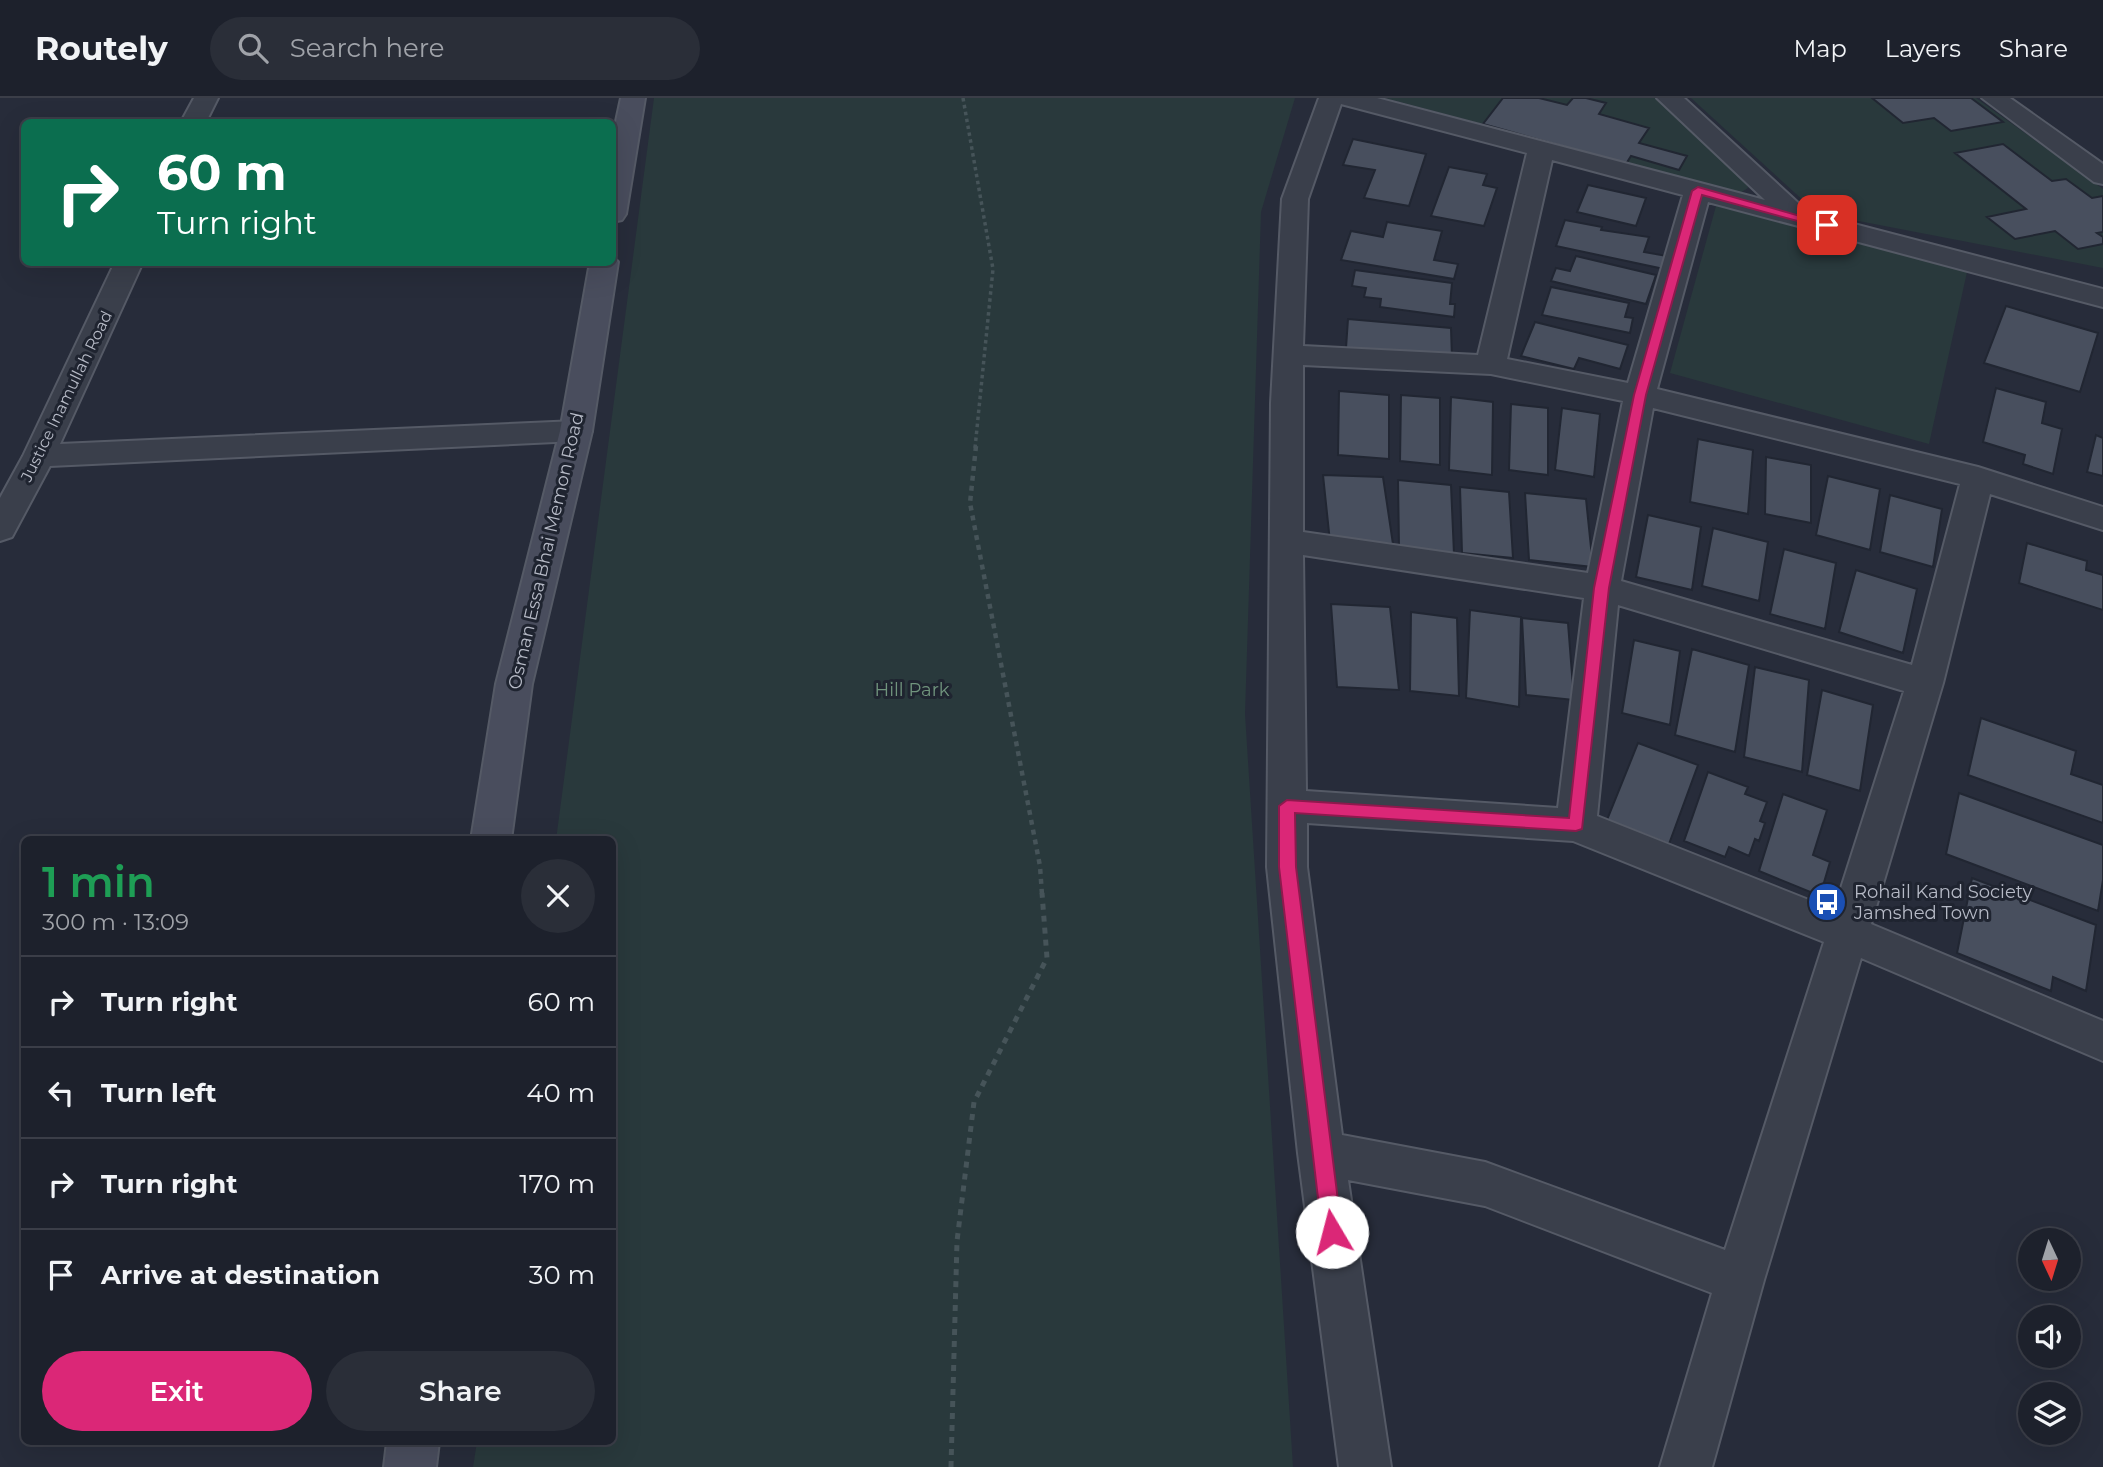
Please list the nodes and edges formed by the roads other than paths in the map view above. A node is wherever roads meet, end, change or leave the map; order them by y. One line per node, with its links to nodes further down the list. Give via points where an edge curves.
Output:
1 (206, 98): 7 (street)
2 (633, 98): 11 (street)
3 (1331, 98): 16 (street, via 1295,199)
4 (1348, 98): 8 (street)
5 (1669, 98): 12 (street)
6 (1994, 98): 9 (street)
7 (196, 119)
8 (1541, 150): 10 (street); 17 (street)
9 (2103, 176)
10 (1698, 191): 12 (street); 18 (street)
11 (616, 192)
12 (1802, 219): 15 (street)
13 (127, 266): 20 (street, Justice Inamullah Road)
14 (603, 266): 19 (street, Osman Essa Bhai Memon Road)
15 (2103, 298)
16 (1288, 355): 17 (street); 24 (street)
17 (1491, 365): 18 (street)
18 (1640, 395): 21 (street); 25 (street)
19 (576, 430): 20 (street); 29 (street, Osman Essa Bhai Memon Road, via 514,684)
20 (39, 456): 23 (street, Justice Inamullah Road)
21 (1978, 478): 22 (street); 26 (street)
22 (2103, 519)
23 (0, 529)
24 (1286, 541): 25 (street); 27 (street)
25 (1602, 588): 26 (street); 28 (street)
26 (1926, 682): 30 (street)
27 (1287, 806): 28 (street); 32 (street, via 1287,867)
28 (1576, 825): 30 (street)
29 (492, 836)
30 (1847, 933): 31 (street); 33 (street)
31 (2103, 1041)
32 (1321, 1153): 33 (street, via 1485,1184); 36 (street)
33 (1740, 1280): 37 (street)
34 (413, 1445): 35 (street)
35 (410, 1467)
36 (1365, 1467)
37 (1686, 1467)

